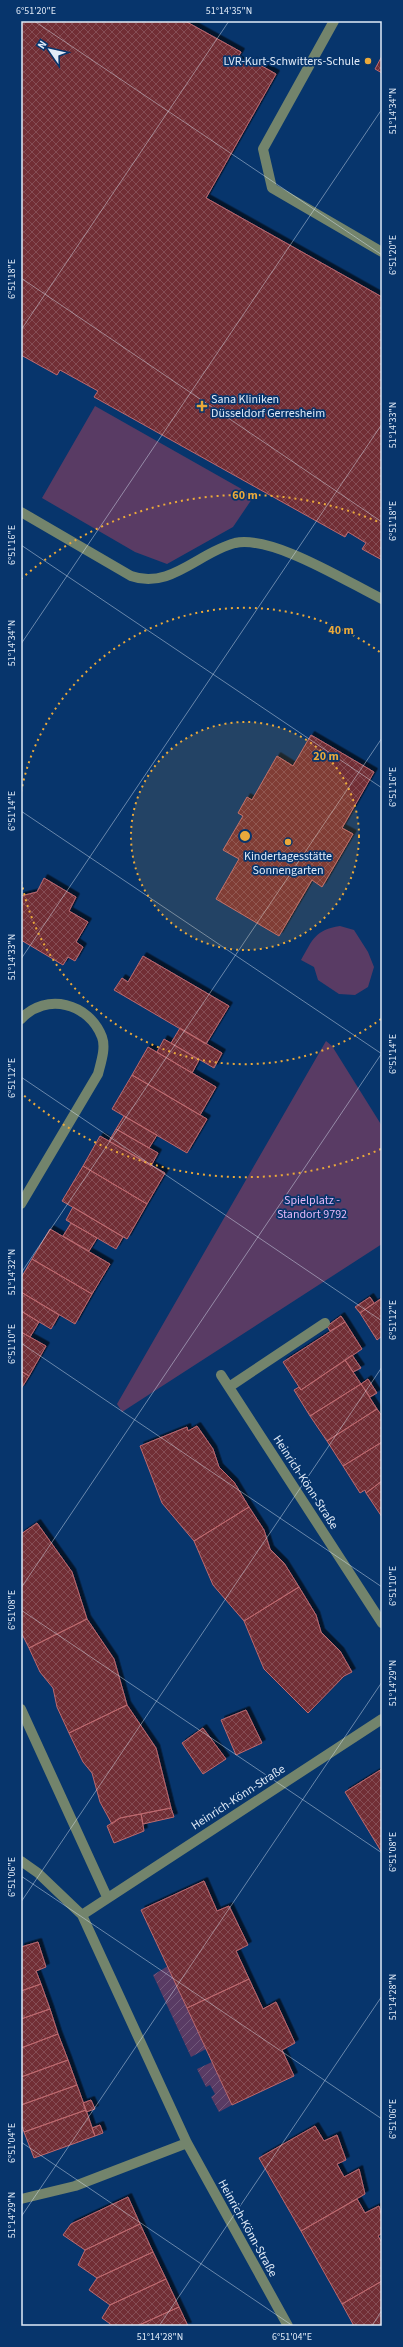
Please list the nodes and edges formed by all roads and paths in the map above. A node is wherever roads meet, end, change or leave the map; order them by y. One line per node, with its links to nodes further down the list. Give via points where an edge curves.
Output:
1 (334, 21): 2 (street, via 263,149 272,188)
2 (382, 252)
3 (21, 512): 4 (street, via 131,576 143,580 171,574 236,543 263,544 291,553)
4 (382, 599)
5 (21, 1019): 6 (street, via 43,1004 62,1003 81,1010 94,1023 102,1038 103,1054 98,1074)
6 (21, 1204)
7 (325, 1323): 9 (street)
8 (221, 1375): 9 (street, Heinrich-Könn-Straße)
9 (229, 1387): 10 (street, Heinrich-Könn-Straße)
10 (382, 1623)
11 (21, 1709): 14 (street)
12 (382, 1719): 14 (street, Heinrich-Könn-Straße)
13 (21, 1861): 15 (street, Heinrich-Könn-Straße, via 45,1879)
14 (107, 1897): 15 (street, Heinrich-Könn-Straße)
15 (82, 1915): 16 (street, Heinrich-Könn-Straße)
16 (187, 2143): 17 (street, via 75,2186); 18 (street, Heinrich-Könn-Straße)
17 (21, 2199)
18 (288, 2326)

